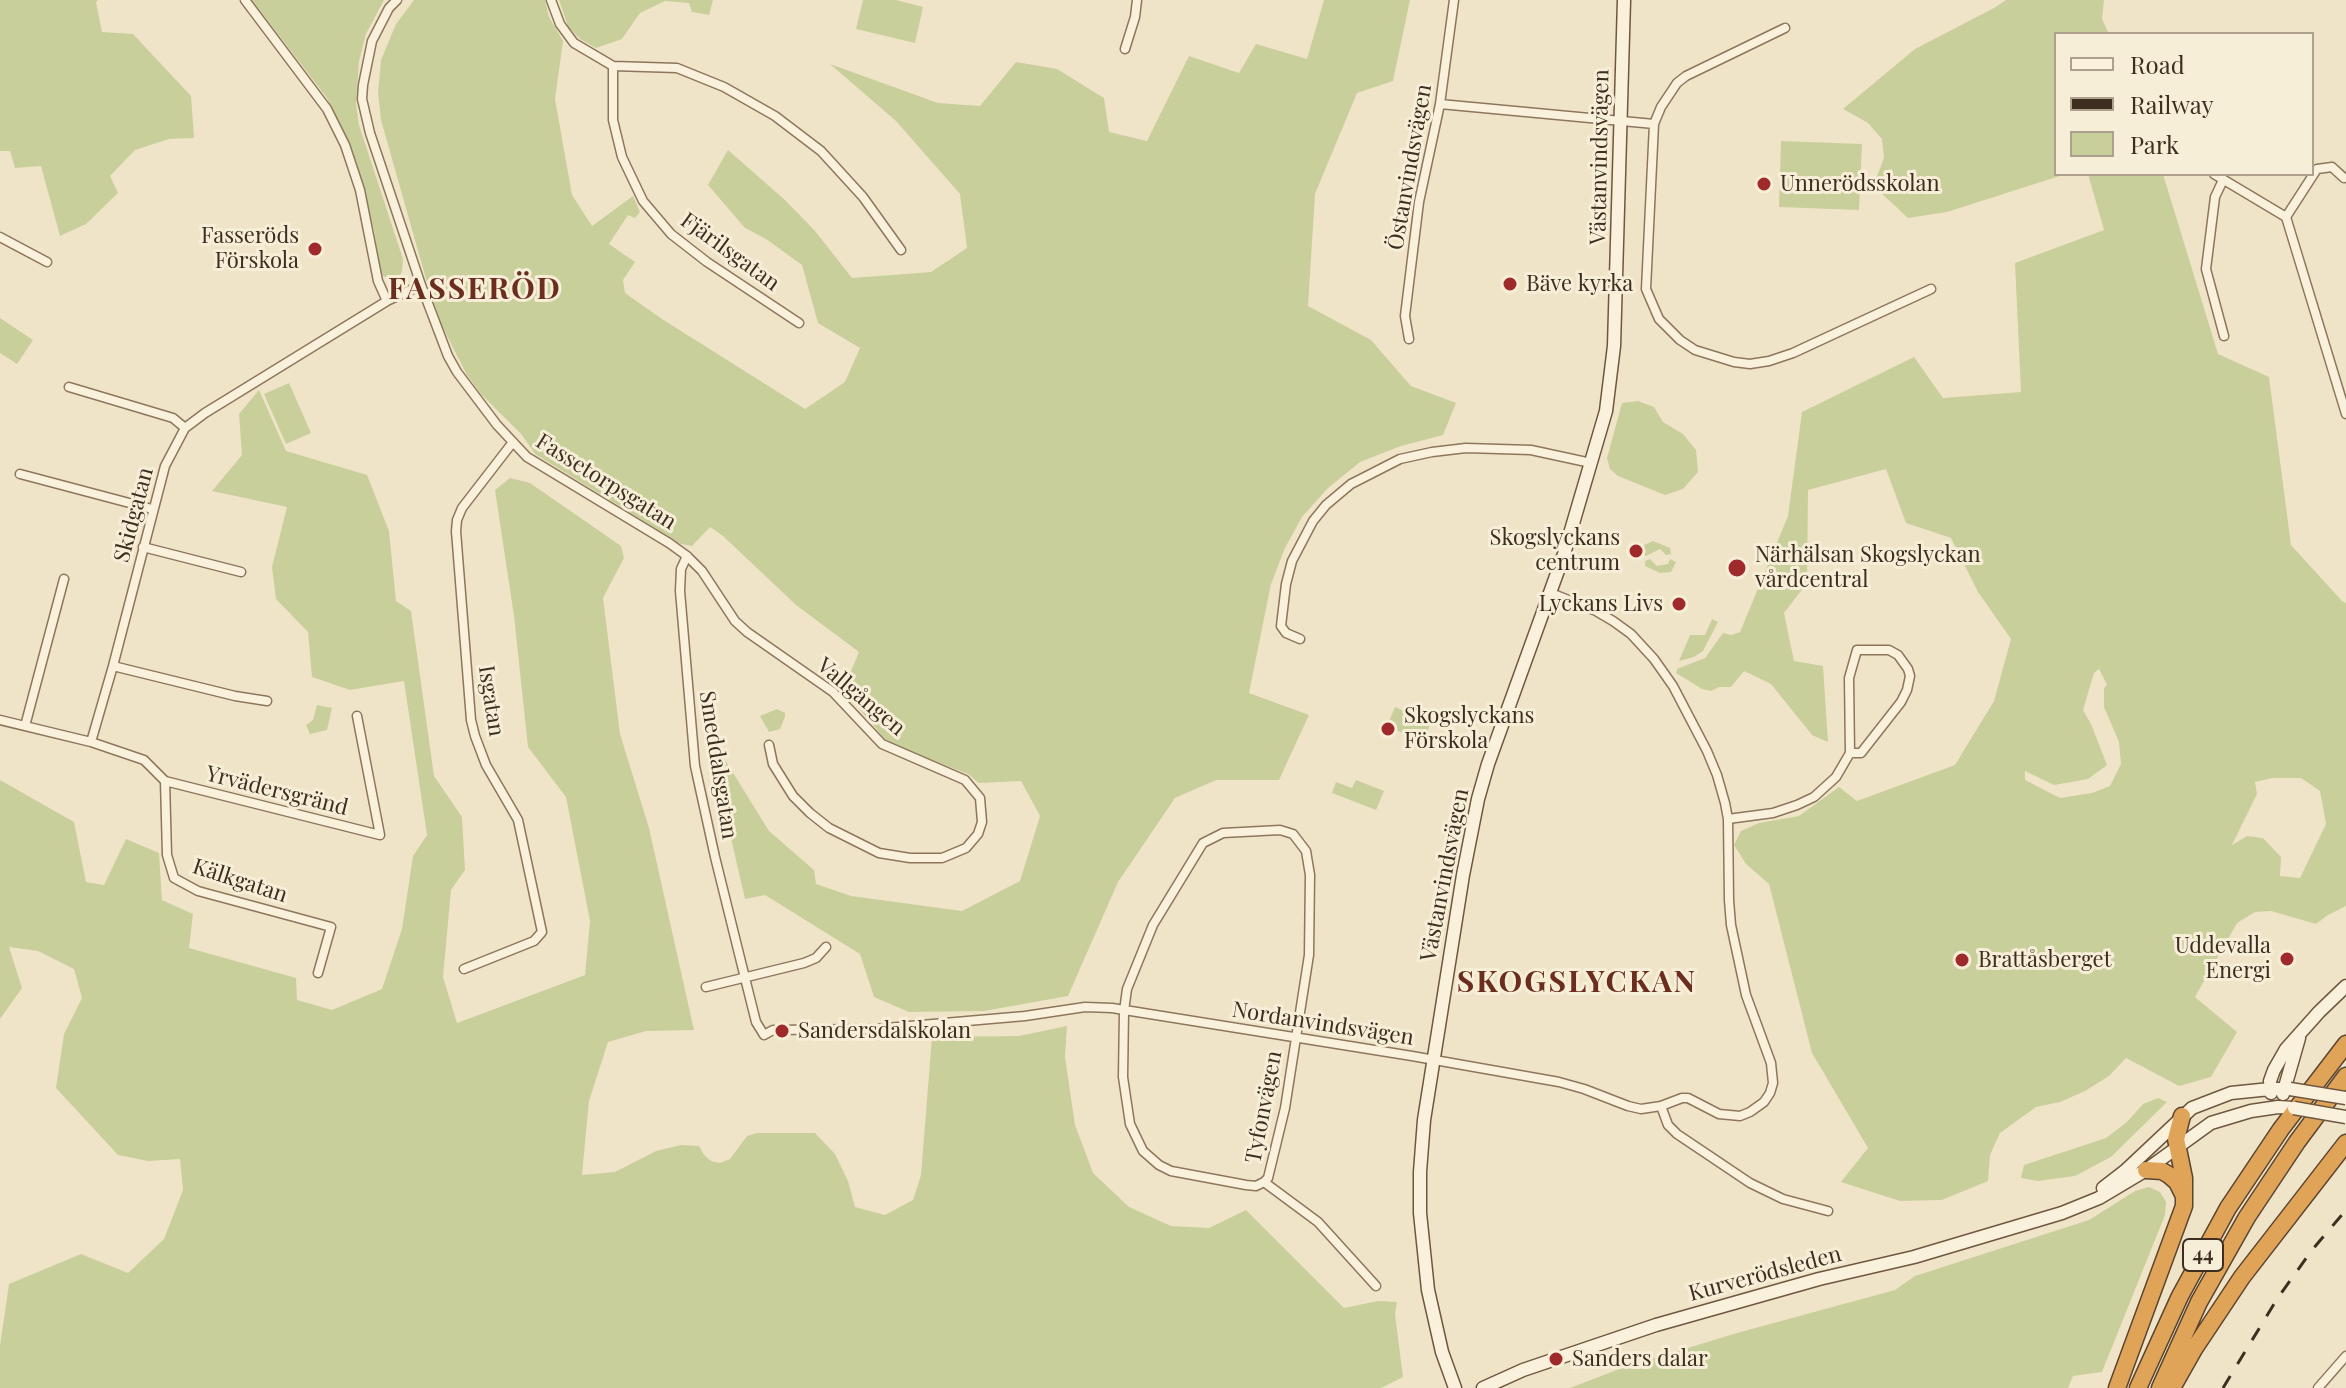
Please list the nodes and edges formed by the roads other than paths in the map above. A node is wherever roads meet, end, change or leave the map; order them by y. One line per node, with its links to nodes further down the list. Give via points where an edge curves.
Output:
1 (245, 0): 24 (street, via 327,109 345,145)
2 (397, 0): 22 (street, Fassetorpsgatan, via 372,41 362,99)
3 (551, 0): 9 (street, via 574,43)
4 (1137, 0): 8 (street)
5 (1454, 0): 10 (street, Östanvindsvägen)
6 (1624, 0): 11 (street, Västanvindsvägen)
7 (1785, 28): 12 (street, via 1686,76 1668,94)
8 (1125, 49)
9 (613, 66): 20 (street, via 677,68 775,116 821,151); 25 (street, Fjärilsgatan, via 613,120 622,157 643,201 671,234)
10 (1440, 104): 11 (street); 27 (street, Östanvindsvägen, via 1419,202 1405,316)
11 (1620, 122): 12 (street); 32 (street, Västanvindsvägen, via 1614,346 1606,411)
12 (1654, 124): 23 (street, via 1646,289 1659,319 1695,350 1734,362 1769,361)
13 (2314, 174): 16 (street, via 2332,167)
14 (2217, 176): 17 (street)
15 (2312, 176): 18 (street)
16 (2344, 178)
17 (2223, 180): 18 (street); 26 (street, via 2215,197 2206,269)
18 (2286, 217): 29 (street)
19 (0, 237): 21 (street)
20 (901, 250)
21 (47, 262)
22 (421, 285): 24 (street, Skidgatan); 31 (street, Fassetorpsgatan, via 457,372)
23 (1931, 289)
24 (387, 301): 30 (street, Skidgatan)
25 (799, 323)
26 (2224, 336)
27 (1409, 339)
28 (69, 387): 30 (street, via 173,418)
29 (2346, 414)
30 (185, 428): 34 (street, Skidgatan, via 165,466)
31 (513, 442): 36 (street, Fassetorpsgatan, via 538,465); 52 (street, Isgatan, via 462,508 456,531 475,736 518,820 542,932 534,941)
32 (1591, 463): 39 (street, Västanvindsvägen); 40 (street, via 1531,450 1466,448 1400,459 1351,484 1313,521 1292,561 1281,626)
33 (20, 474): 34 (street)
34 (152, 509): 35 (street, Skidgatan)
35 (143, 547): 37 (street); 41 (street, Skidgatan)
36 (687, 556): 47 (street, Vallgången, via 735,621 833,692 882,744 965,780 980,798 978,834 966,848 942,858 879,853 810,813 773,764); 54 (street, Smeddalsgatan, via 680,591 695,766)
37 (241, 572)
38 (64, 579): 45 (street)
39 (1551, 593): 50 (street, Nordanvindsvägen, via 1613,621 1659,665 1707,751); 62 (street, Västanvindsvägen, via 1478,799)
40 (1300, 639)
41 (113, 666): 42 (street); 46 (street, Skidgatan)
42 (267, 701)
43 (357, 716): 49 (street, Yrvädersgränd, via 380,835)
44 (0, 720): 45 (street)
45 (25, 726): 46 (street)
46 (91, 742): 49 (street, via 144,760)
47 (769, 745)
48 (1850, 753): 48 (street, via 1861,753 1907,690 1908,669 1889,650 1857,650 1849,678); 50 (street, via 1836,777 1814,797 1773,813)
49 (165, 781): 53 (street, Kälkgatan, via 167,855 174,878 198,891 331,927)
50 (1728, 819): 67 (street, Nordanvindsvägen, via 1731,925 1746,995 1771,1063 1772,1088 1760,1106 1734,1117 1688,1098)
51 (826, 947): 54 (street, via 804,963)
52 (464, 969)
53 (318, 973)
54 (745, 978): 56 (street); 58 (street, Smeddalsgatan, via 756,1022)
55 (2346, 986): 59 (street)
56 (706, 987)
57 (1124, 1011): 58 (street, Nordanvindsvägen, via 1085,1007 875,1029); 60 (street, Nordanvindsvägen); 60 (street, Tyfonvägen, via 1127,989 1153,925 1203,843 1223,833 1287,831 1306,851 1310,875 1309,955); 74 (street, Tyfonvägen, via 1124,1091 1130,1124 1143,1151 1171,1171 1246,1185)
58 (769, 1033)
59 (2300, 1034): 64 (street, via 2278,1061); 65 (street)
60 (1296, 1038): 62 (street, Nordanvindsvägen); 74 (street, Tyfonvägen, via 1285,1108)
61 (2346, 1044): 83 (highway, 44, via 2228,1208)
62 (1432, 1060): 67 (street, Nordanvindsvägen, via 1559,1082 1641,1109); 80 (street, Västanvindsvägen, via 1420,1213 1428,1290)
63 (2346, 1076): 84 (highway, 44, via 2247,1217 2199,1302)
64 (2270, 1089): 65 (street, Kurverödsleden); 68 (street); 69 (street, Kurverödsleden, via 2231,1093)
65 (2288, 1089): 66 (street, Kurverödsleden, bridge); 68 (street)
66 (2346, 1098)
67 (1661, 1106): 76 (street, via 1677,1134 1750,1183)
68 (2277, 1107): 70 (street, Kurverödsleden, bridge); 72 (street, Kurverödsleden, via 2211,1123)
69 (2182, 1116): 72 (highway); 77 (street, Kurverödsleden, via 2125,1171)
70 (2346, 1117)
71 (2346, 1143): 85 (highway, via 2242,1277)
72 (2176, 1147): 73 (street, Kurverödsleden); 75 (highway)
73 (2146, 1170): 75 (highway, via 2169,1175); 77 (street, Kurverödsleden)
74 (1264, 1182): 78 (street, via 1318,1222)
75 (2184, 1197): 82 (highway, via 2181,1218)
76 (1828, 1211)
77 (2062, 1213): 81 (street, Kurverödsleden, via 1656,1325)
78 (1376, 1286)
79 (2346, 1356): 86 (street)
80 (1455, 1388)
81 (1483, 1388)
82 (2117, 1388)
83 (2138, 1388)
84 (2160, 1388)
85 (2172, 1388)
86 (2318, 1388)

